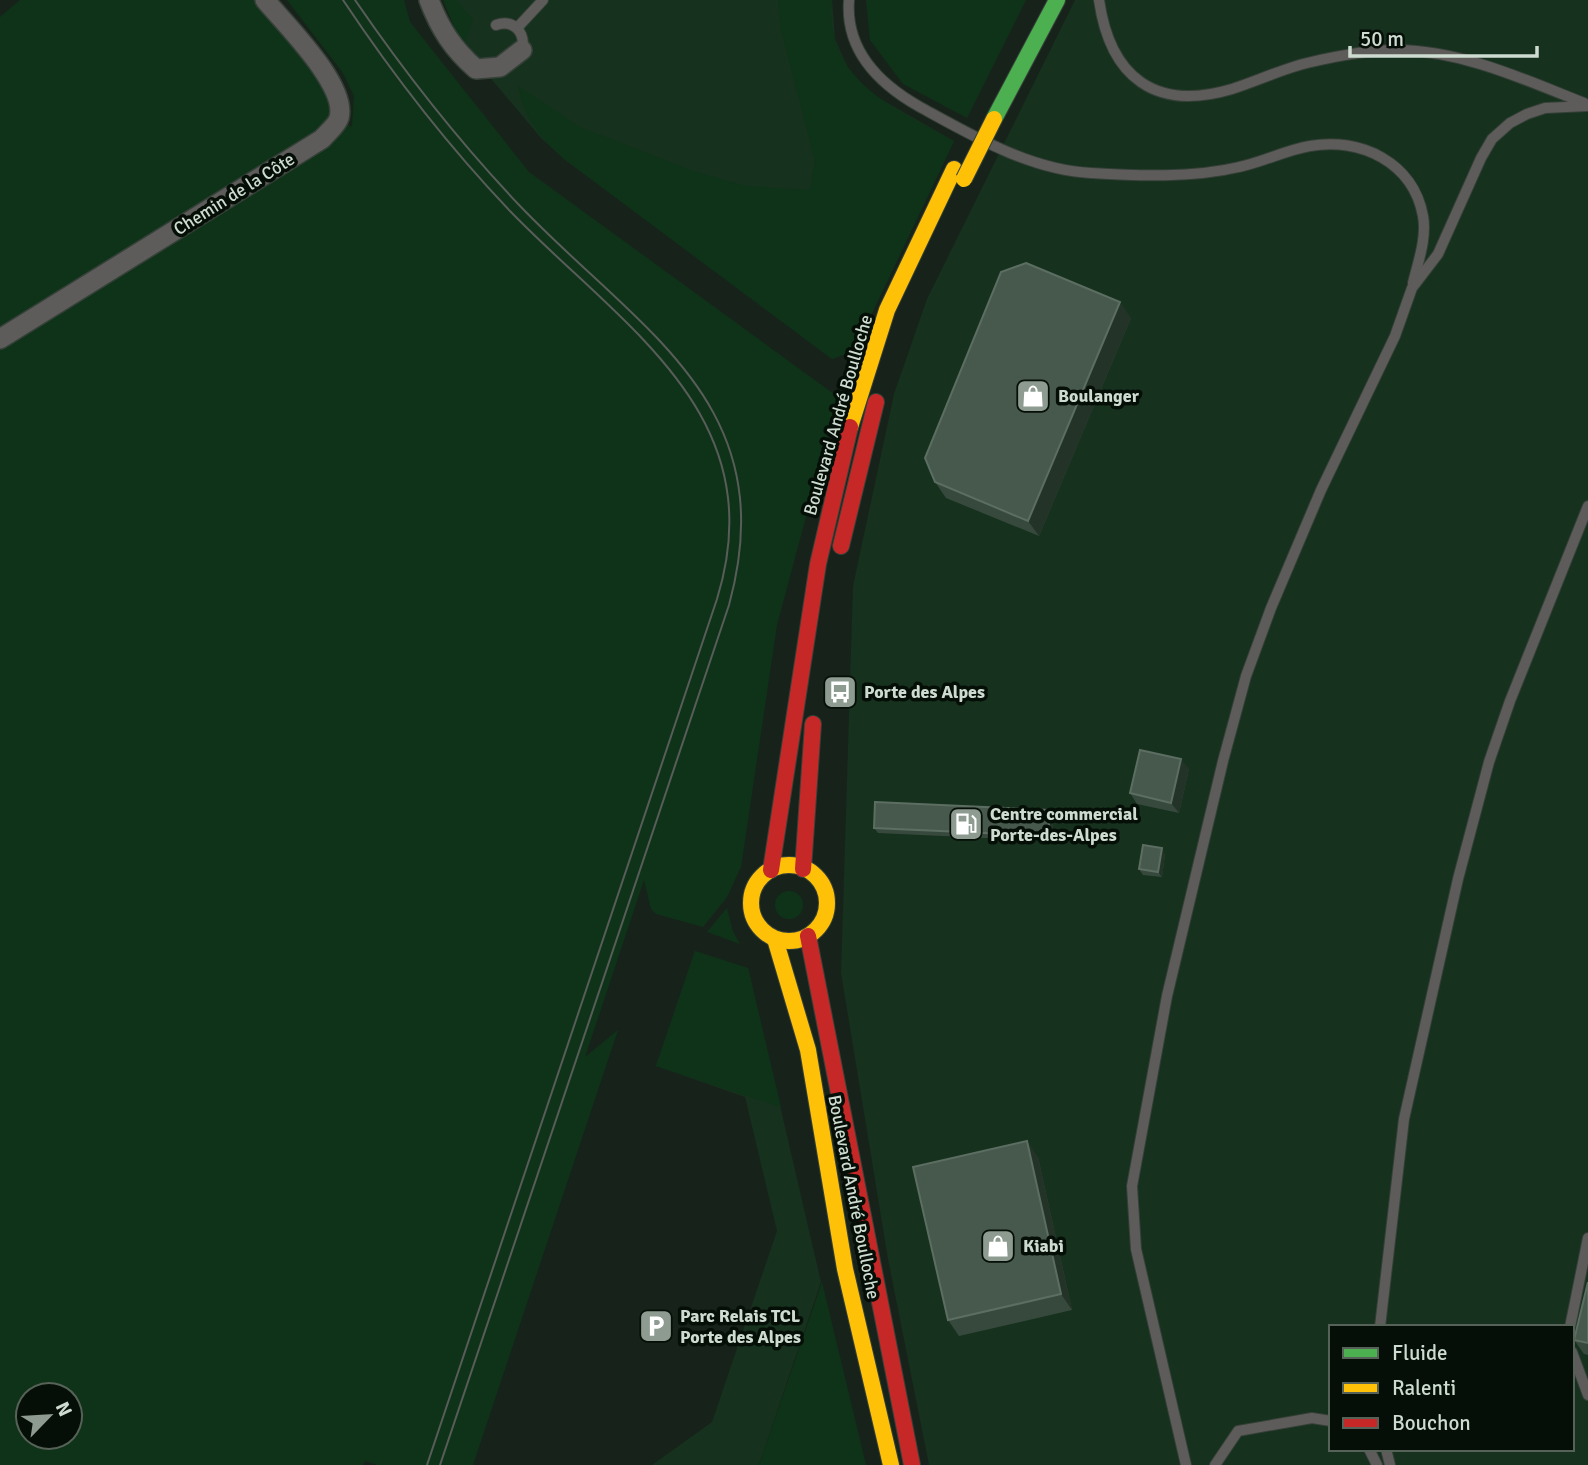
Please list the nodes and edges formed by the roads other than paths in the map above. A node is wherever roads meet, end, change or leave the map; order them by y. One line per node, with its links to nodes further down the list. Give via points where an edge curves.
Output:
1 (265, 0): 15 (street, Chemin de la Côte, via 329,78 340,98 339,120 322,139)
2 (429, 0): 10 (street, via 438,25 476,69 499,67)
3 (543, 0): 8 (lane)
4 (849, 0): 14 (lane, via 852,38 869,70 885,85 960,129 1028,160 1088,173 1169,173 1239,167 1312,146 1361,146 1379,154 1402,173 1423,216)
5 (1057, 0): 12 (main road, Boulevard André Boulloche)
6 (1099, 0): 11 (lane, via 1113,50 1127,73 1168,95 1197,97 1307,63 1398,50 1459,57)
7 (496, 25): 8 (lane)
8 (517, 28): 10 (lane, via 523,38)
9 (1012, 48): 12 (main road, Boulevard André Boulloche)
10 (522, 50)
11 (1588, 105): 14 (lane, via 1545,107 1510,123 1492,139 1438,254)
12 (988, 114): 13 (main road, Boulevard André Boulloche)
13 (959, 174): 17 (main road, Boulevard André Boulloche, via 883,369); 20 (main road, Boulevard André Boulloche, via 898,284 860,394 831,507 805,644)
14 (1412, 288): 31 (lane, via 1395,336 1296,547 1247,676 1186,912 1136,1155 1132,1186 1136,1250)
15 (0, 339)
16 (1588, 506): 24 (lane, via 1510,701 1472,823 1404,1119)
17 (839, 556)
18 (816, 689): 19 (main road)
19 (803, 869): 20 (main road); 21 (main road, via 822,885 827,901 820,925)
20 (771, 870): 22 (main road, Boulevard André Boulloche, via 754,889 751,906 761,929)
21 (808, 936): 22 (main road, via 795,941); 30 (main road, Boulevard André Boulloche)
22 (775, 939): 29 (main road, Boulevard André Boulloche, via 792,985 841,1245)
23 (1588, 1238): 25 (lane)
24 (1380, 1325)
25 (1570, 1325)
26 (1574, 1357): 27 (lane)
27 (1588, 1395)
28 (1329, 1421): 32 (lane, via 1312,1418 1238,1431)
29 (891, 1465)
30 (912, 1465)
31 (1186, 1465)
32 (1214, 1465)

